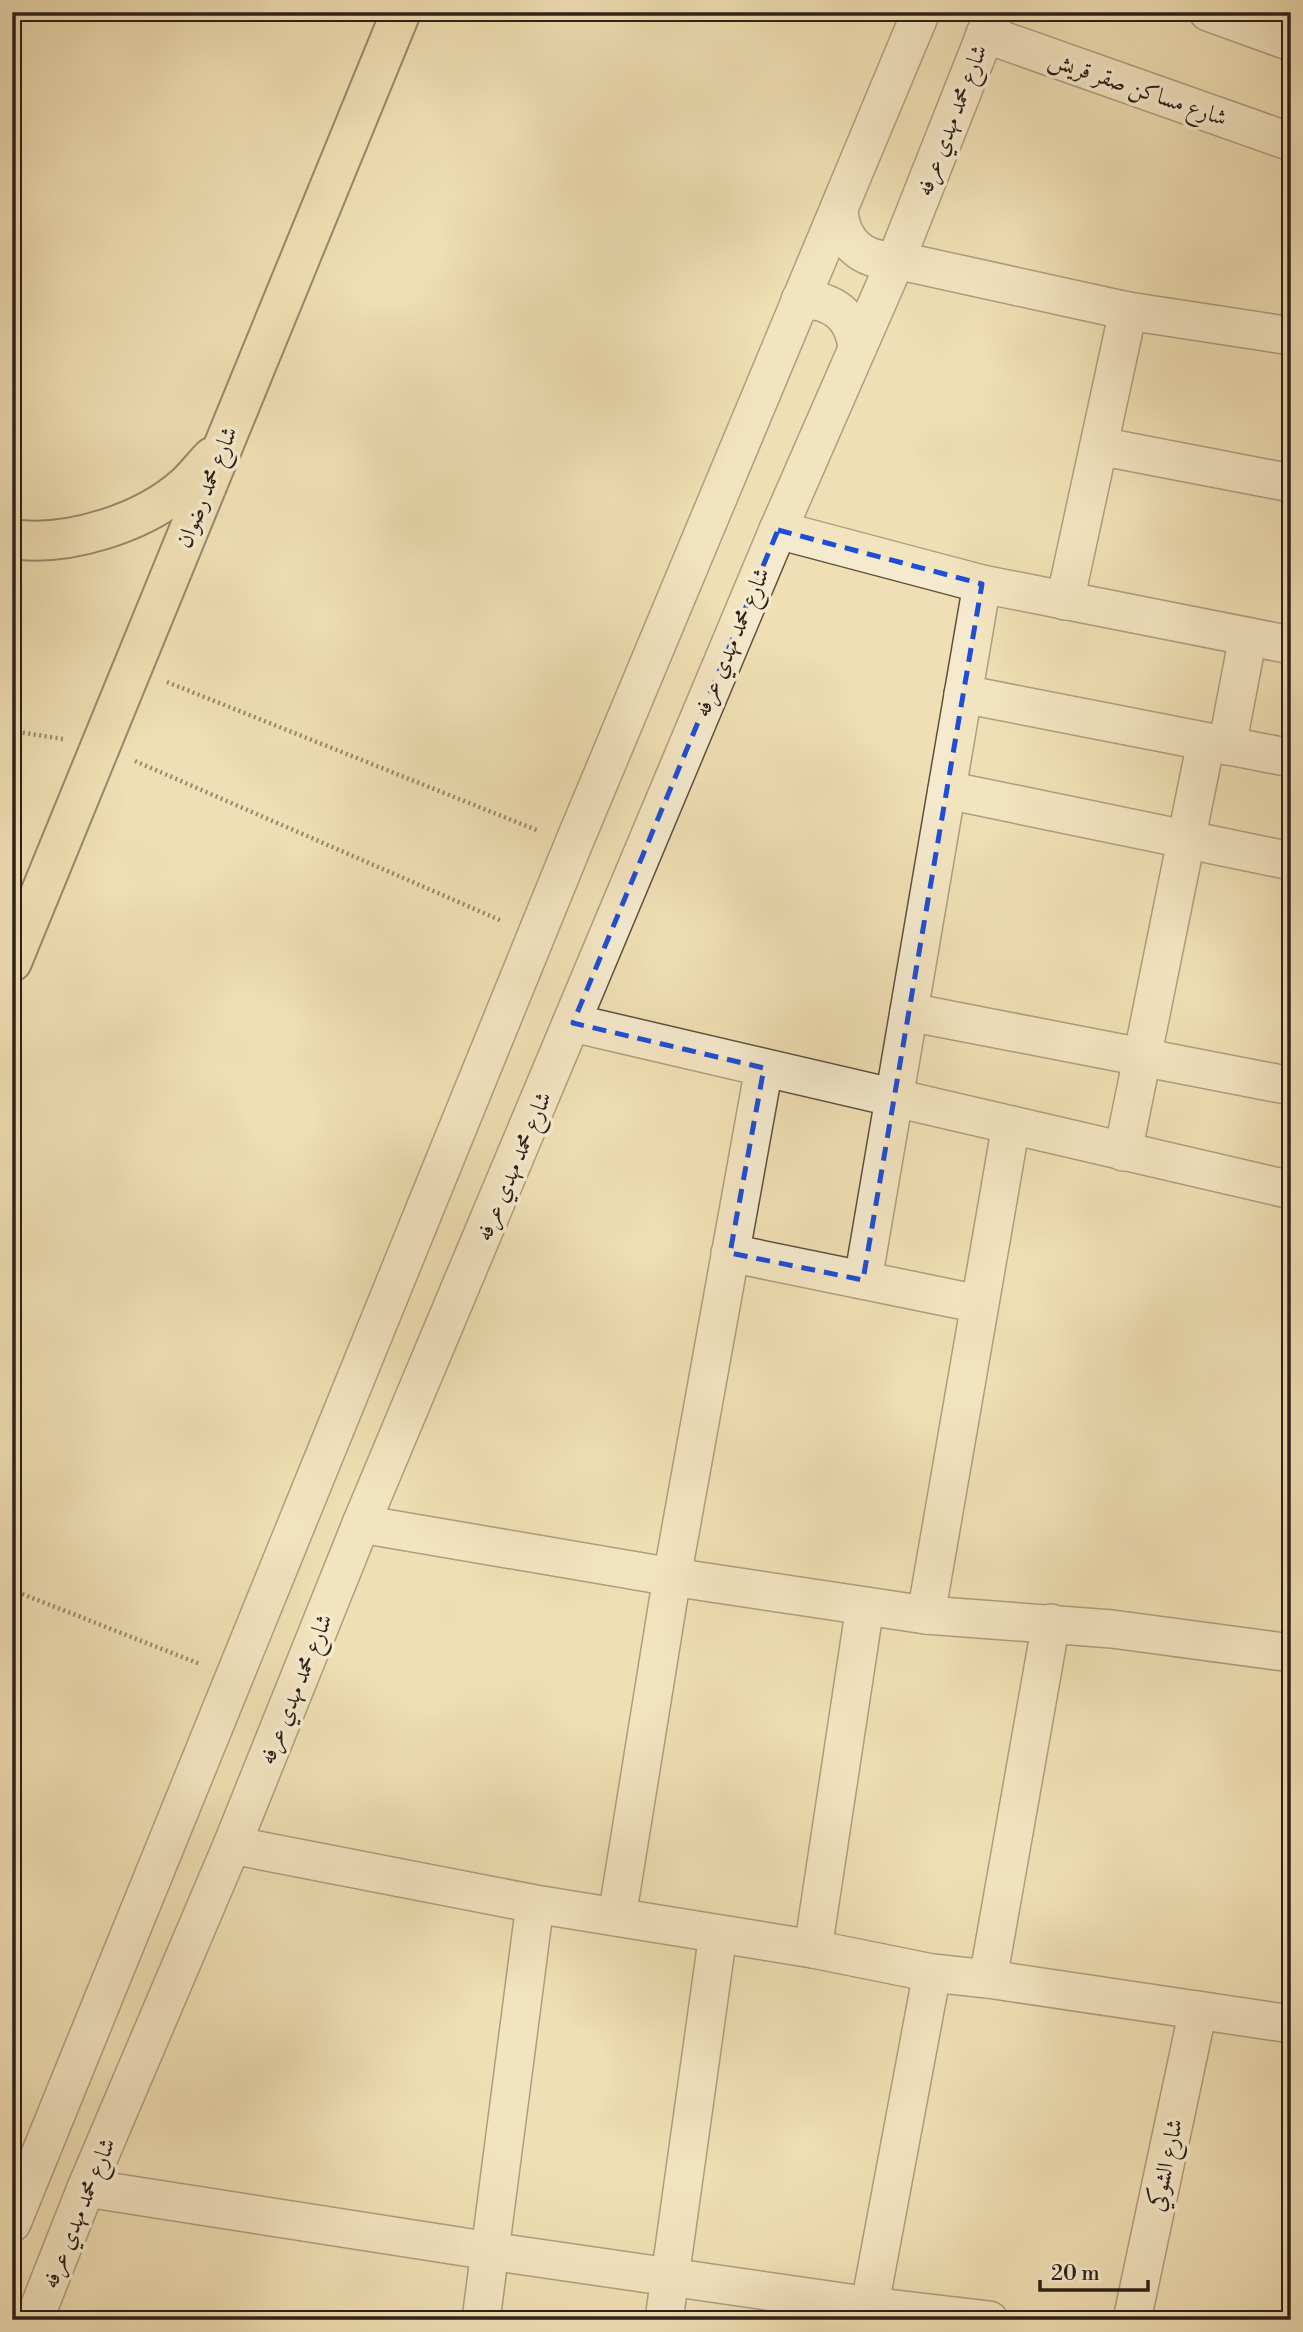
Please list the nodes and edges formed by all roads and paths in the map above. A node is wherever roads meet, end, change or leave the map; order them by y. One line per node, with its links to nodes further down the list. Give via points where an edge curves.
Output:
1 (401, 12): 13 (main road, شارع محمد رضوان)
2 (921, 12): 7 (street)
3 (1208, 12): 5 (street)
4 (989, 23): 6 (street, شارع مساكن صقر قريش); 8 (street, شارع محمد مهدي عرفه)
5 (1291, 42)
6 (1291, 142)
7 (839, 213): 8 (street, via 841,227 856,250 882,261); 9 (street)
8 (896, 260): 10 (street); 12 (street, شارع محمد مهدي عرفه)
9 (800, 300): 12 (street, via 835,307 851,324); 30 (street)
10 (1128, 311): 11 (street); 14 (street)
11 (1291, 336)
12 (857, 347): 16 (street, شارع محمد مهدي عرفه)
13 (223, 445): 17 (main road, via 186,486 138,517 85,536); 22 (main road, شارع محمد رضوان)
14 (1099, 446): 15 (street); 19 (street)
15 (1291, 483)
16 (778, 530): 18 (street); 35 (street, شارع محمد مهدي عرفه)
17 (12, 538)
18 (982, 584): 19 (street); 23 (street)
19 (1065, 601): 20 (street)
20 (1248, 637): 21 (street); 25 (street)
21 (1291, 645)
22 (133, 668): 26 (main road, شارع محمد رضوان); 30 (path)
23 (963, 694): 25 (street); 28 (street)
24 (12, 731): 26 (path)
25 (1216, 744): 27 (street); 29 (street)
26 (101, 746): 32 (path); 33 (main road, شارع محمد رضوان)
27 (1291, 758)
28 (947, 790): 29 (street); 34 (street)
29 (1186, 840): 31 (street); 36 (street)
30 (573, 845): 32 (street)
31 (1291, 861)
32 (536, 936): 53 (street)
33 (12, 962)
34 (909, 1012): 36 (street); 39 (street)
35 (573, 1023): 37 (street); 46 (street, شارع محمد مهدي عرفه)
36 (1142, 1057): 38 (street); 41 (street)
37 (764, 1068): 39 (street); 43 (street)
38 (1291, 1086)
39 (894, 1098): 40 (street); 44 (street)
40 (1011, 1125): 41 (street); 45 (street)
41 (1124, 1152): 42 (street)
42 (1291, 1190)
43 (730, 1252): 44 (street); 47 (street)
44 (863, 1280): 45 (street)
45 (979, 1304): 50 (street)
46 (361, 1524): 47 (street); 54 (street, شارع محمد مهدي عرفه)
47 (672, 1577): 49 (street); 56 (street)
48 (12, 1590): 53 (path)
49 (865, 1606): 50 (street); 58 (street)
50 (926, 1615): 51 (street)
51 (1051, 1623): 52 (street); 60 (street)
52 (1291, 1653)
53 (234, 1677): 64 (street)
54 (232, 1845): 55 (street); 63 (street, شارع محمد مهدي عرفه)
55 (535, 1904): 56 (street); 65 (street)
56 (617, 1917): 57 (street)
57 (718, 1934): 58 (street); 66 (street)
58 (813, 1949): 59 (street)
59 (932, 1973): 60 (street); 67 (street)
60 (988, 1979): 61 (street)
61 (1198, 2010): 62 (street); 72 (street, شارع الشوكي)
62 (1291, 2024)
63 (86, 2188): 65 (street); 68 (street, شارع محمد مهدي عرفه)
64 (12, 2222)
65 (490, 2251): 66 (street); 69 (street)
66 (671, 2275): 67 (street); 70 (street)
67 (868, 2313): 71 (street)
68 (34, 2320)
69 (481, 2320)
70 (664, 2320)
71 (989, 2320)
72 (1132, 2320)

